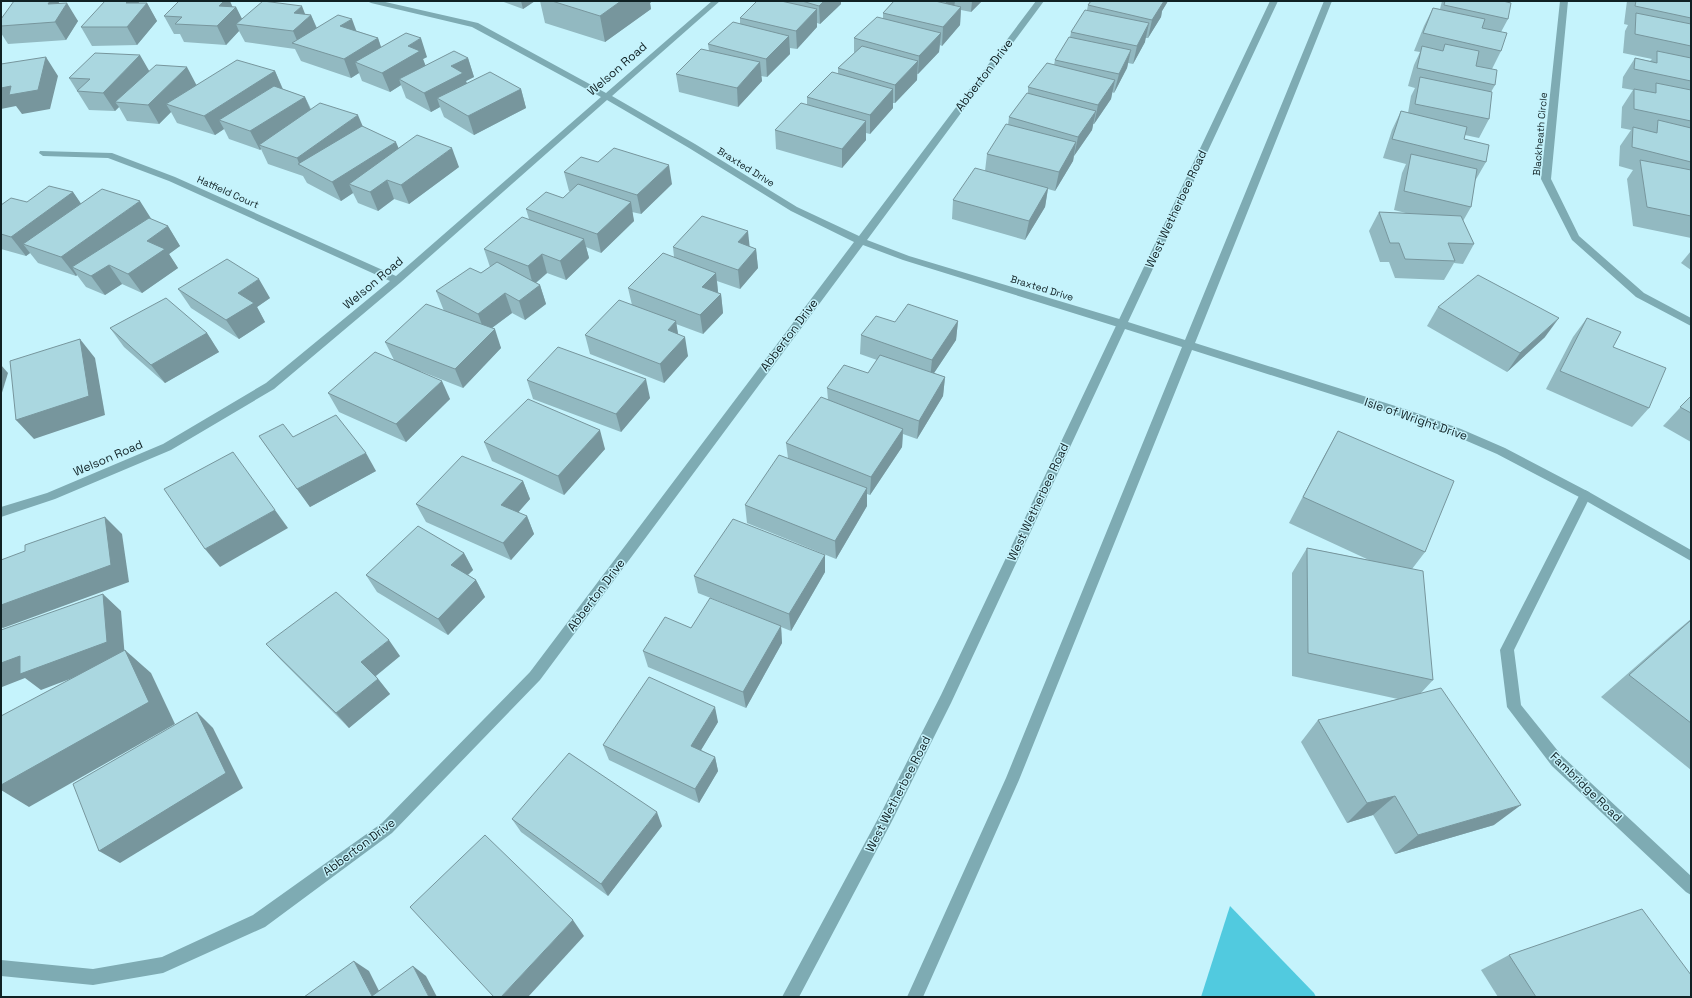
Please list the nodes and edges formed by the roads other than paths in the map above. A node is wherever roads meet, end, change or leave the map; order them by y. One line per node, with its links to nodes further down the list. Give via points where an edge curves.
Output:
1 (372, 1): 7 (street, Braxted Drive, via 475,25)
2 (716, 1): 7 (street, Welson Road)
3 (1040, 1): 9 (street, Abberton Drive)
4 (1274, 1): 12 (street, West Wetherbee Road)
5 (1328, 1): 13 (street)
6 (1564, 1): 11 (street, Blackheath Circle, via 1546,179 1575,238 1640,295)
7 (606, 96): 9 (street, Braxted Drive, via 794,210); 10 (street, Welson Road)
8 (43, 153): 10 (street, Hatfield Court, via 109,155 172,179)
9 (860, 241): 12 (street, Braxted Drive, via 906,258); 18 (street, Abberton Drive, via 535,676 387,828 259,921 163,965 93,977)
10 (397, 280): 15 (street, Welson Road, via 270,386 167,447 51,496)
11 (1691, 322)
12 (1122, 324): 13 (street, Isle of Wright Drive); 19 (street, West Wetherbee Road, via 946,699 886,818)
13 (1189, 345): 14 (street, Isle of Wright Drive, via 1457,432 1501,451); 20 (street, via 1012,780)
14 (1585, 495): 16 (street, Isle of Wright Drive); 17 (street, Fambridge Road, via 1508,650 1514,708 1557,761)
15 (1, 512)
16 (1691, 556)
17 (1691, 887)
18 (1, 968)
19 (790, 997)
20 (915, 997)

